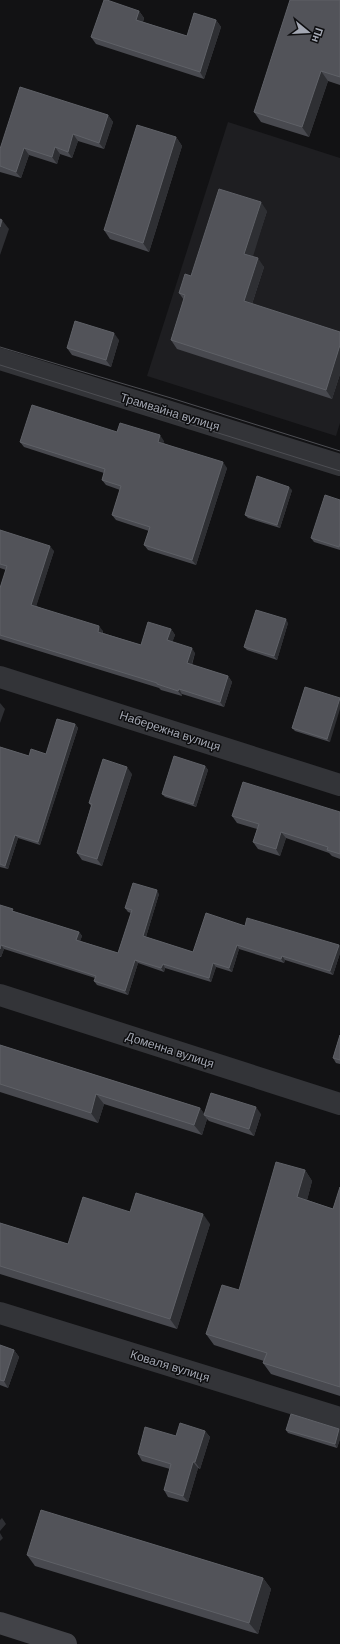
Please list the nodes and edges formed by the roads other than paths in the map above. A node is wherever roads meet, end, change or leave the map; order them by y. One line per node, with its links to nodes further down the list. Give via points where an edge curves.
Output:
1 (0, 359): 2 (street, Трамвайна вулиця)
2 (340, 465)
3 (0, 677): 4 (street, Набережна вулиця)
4 (340, 786)
5 (0, 995): 6 (street, Доменна вулиця)
6 (340, 1104)
7 (0, 1313): 8 (street, Коваля вулиця)
8 (340, 1418)
9 (0, 1623): 10 (street)
10 (66, 1644)

